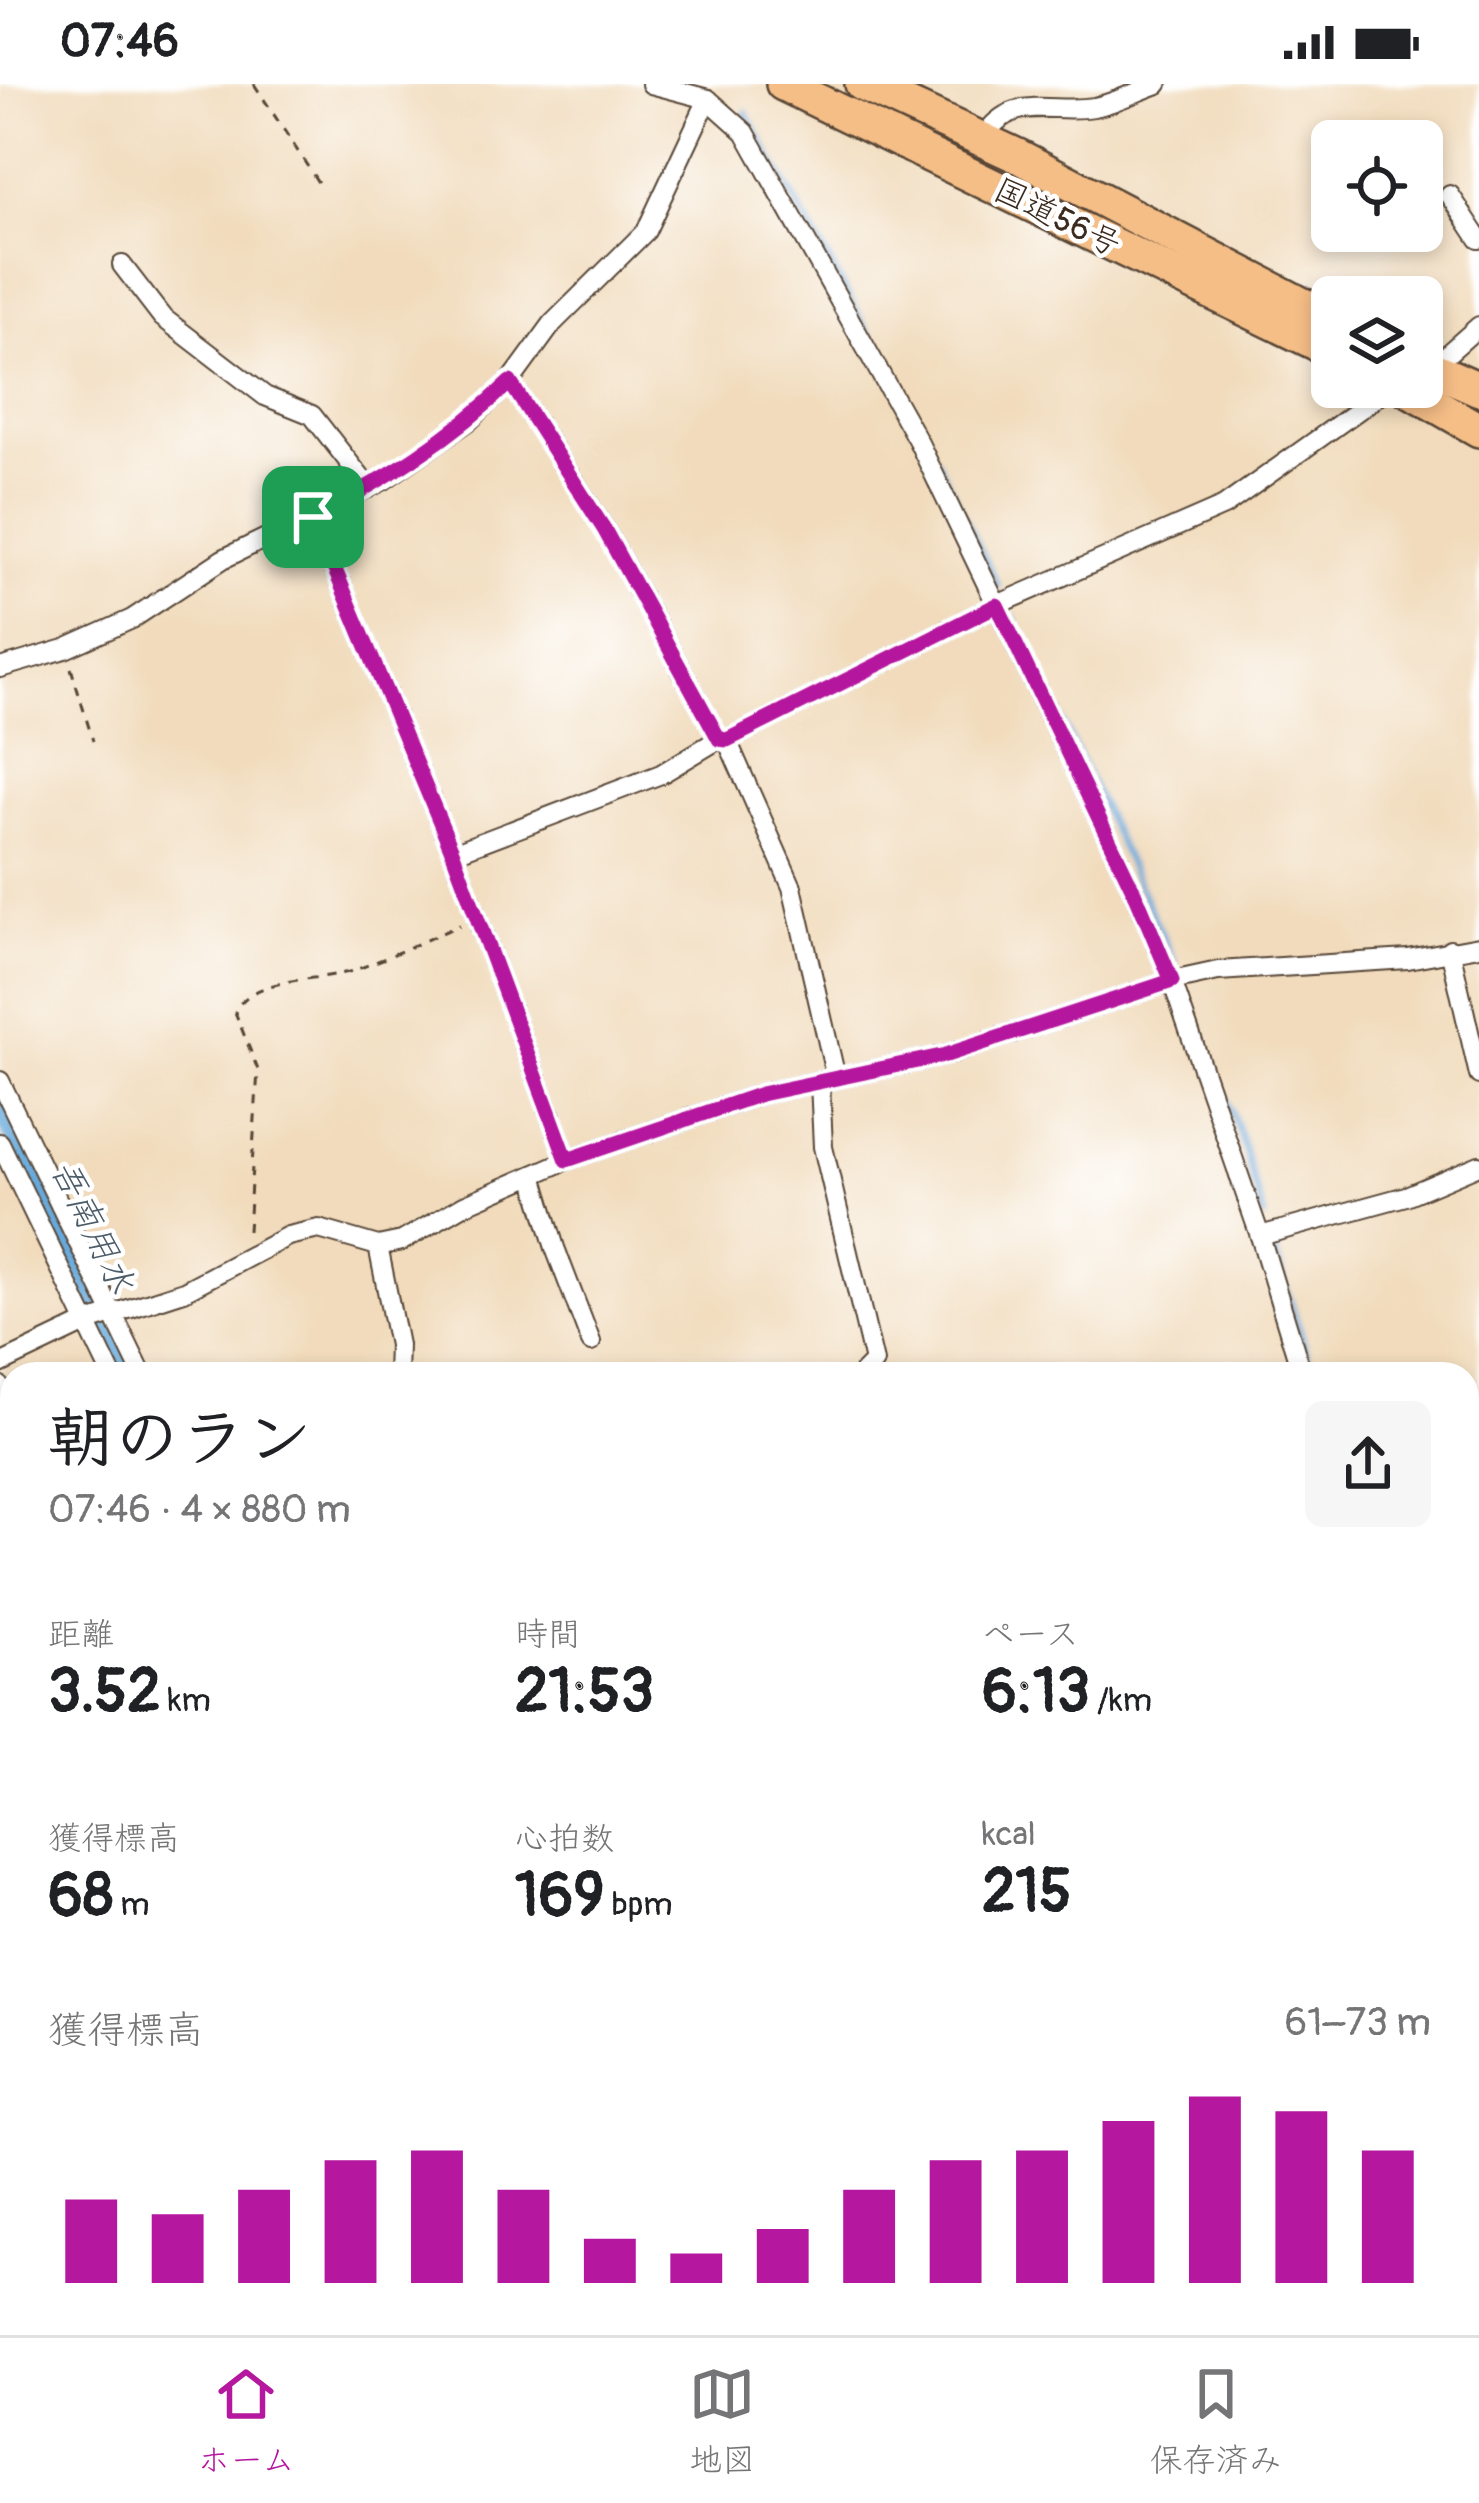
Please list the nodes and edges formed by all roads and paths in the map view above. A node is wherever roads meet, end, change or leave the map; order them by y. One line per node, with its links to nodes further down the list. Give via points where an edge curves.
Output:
1 (254, 84): 8 (path)
2 (651, 84): 6 (street)
3 (783, 84): 14 (highway, 国道56号)
4 (862, 84): 7 (highway, 国道56号)
5 (1158, 84): 7 (street, via 1104,105 1039,105 1001,115)
6 (708, 99): 17 (street, via 646,231 553,323); 24 (street, via 745,132 918,441)
7 (982, 140): 12 (highway, 国道56号)
8 (321, 187)
9 (1450, 195): 10 (street)
10 (1479, 239)
11 (122, 265): 22 (street, via 162,316 266,396 312,416)
12 (1311, 309)
13 (1479, 326): 15 (street)
14 (1311, 341)
15 (1443, 355)
16 (1443, 375): 18 (highway)
17 (510, 382): 22 (street, via 470,420); 27 (street)
18 (1479, 389)
19 (1361, 408): 24 (street, via 1224,506)
20 (1441, 408): 21 (highway)
21 (1479, 430)
22 (369, 488): 23 (street)
23 (313, 517): 25 (street); 29 (street)
24 (997, 605): 27 (street); 33 (street)
25 (65, 649): 26 (street); 28 (path)
26 (0, 668)
27 (723, 739): 29 (street, via 661,773); 35 (street, via 793,887)
28 (93, 741)
29 (453, 853): 30 (street)
30 (478, 917): 38 (street); 43 (path, via 350,972 303,978 239,1002 235,1012 258,1070 246,1221)
31 (1479, 946): 32 (street)
32 (1450, 949): 33 (street); 34 (street)
33 (1172, 981): 35 (street, via 946,1055); 41 (street)
34 (1479, 1075)
35 (828, 1080): 38 (street, via 761,1094); 50 (street, via 823,1147)
36 (0, 1081): 44 (street)
37 (0, 1145): 44 (street)
38 (567, 1160): 40 (street)
39 (1479, 1165): 41 (street, via 1406,1196)
40 (533, 1175): 42 (street); 45 (street)
41 (1260, 1236): 51 (street)
42 (378, 1246): 43 (street, via 319,1228); 49 (street)
43 (254, 1254): 44 (street, via 184,1291)
44 (102, 1318): 46 (street); 47 (street); 48 (street)
45 (591, 1342)
46 (4, 1362)
47 (109, 1362)
48 (133, 1362)
49 (397, 1362)
50 (874, 1362)
51 (1298, 1362)

